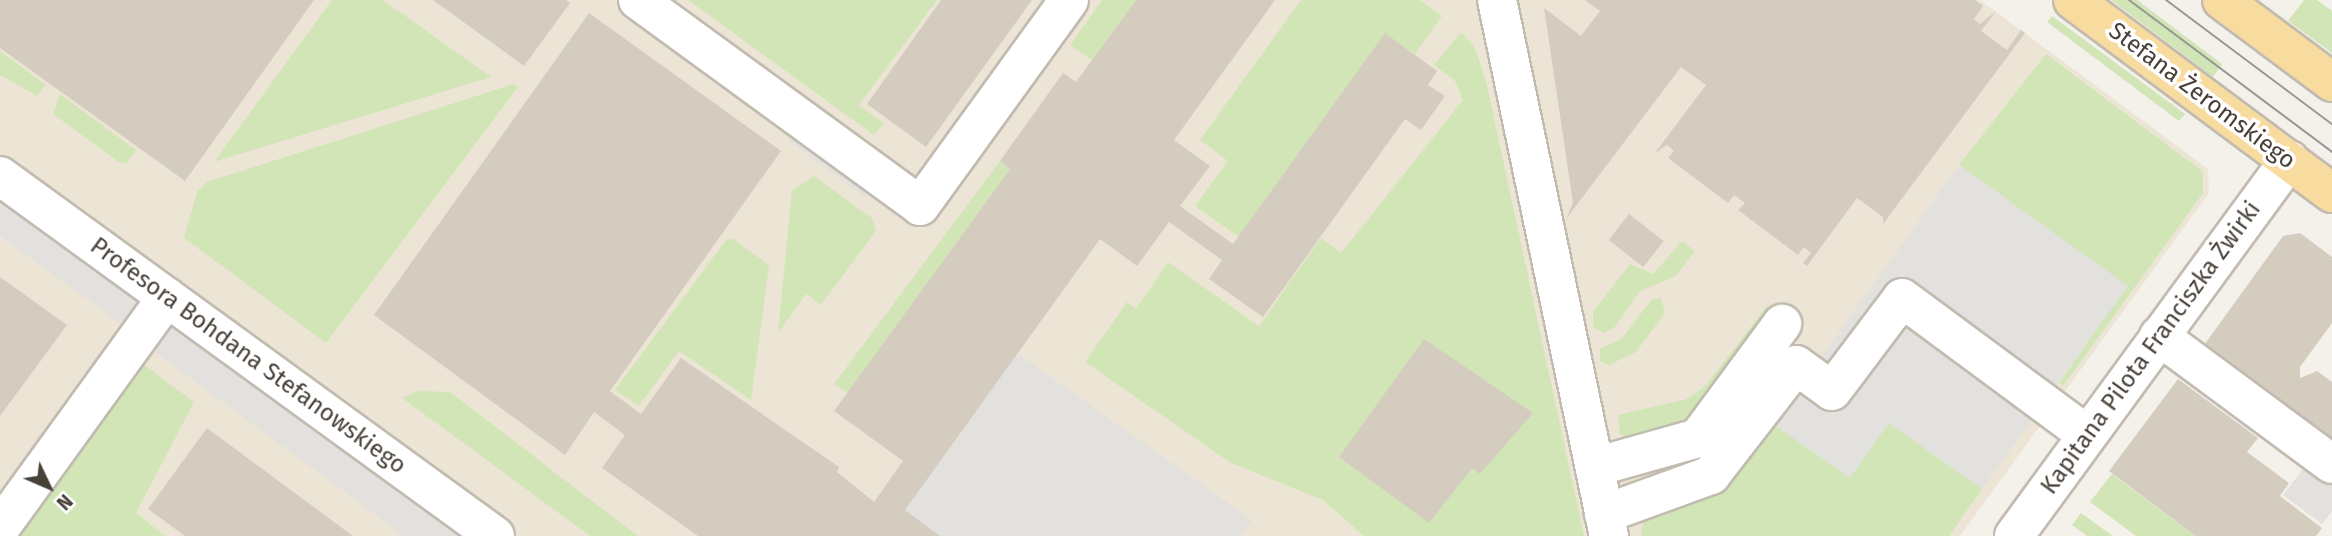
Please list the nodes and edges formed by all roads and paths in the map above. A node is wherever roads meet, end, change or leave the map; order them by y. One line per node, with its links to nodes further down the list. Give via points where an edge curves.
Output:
1 (638, 0): 2 (street, via 920,206)
2 (1069, 0)
3 (1497, 0): 15 (street)
4 (2073, 0): 7 (main road, Stefana Żeromskiego)
5 (2222, 0): 6 (main road)
6 (2332, 82)
7 (2289, 160): 9 (main road, Stefana Żeromskiego); 12 (street, Kapitana Pilota Franciszka Żwirki)
8 (0, 176): 10 (street, Profesora Bohdana Stefanowskiego)
9 (2332, 193)
10 (167, 297): 17 (street); 18 (street, Profesora Bohdana Stefanowskiego)
11 (1782, 324): 15 (street, via 1698,438)
12 (2159, 336): 13 (street, Kapitana Pilota Franciszka Żwirki); 14 (street)
13 (2087, 435): 16 (street, via 1902,298 1832,391 1796,365 1711,475); 19 (street, Kapitana Pilota Franciszka Żwirki)
14 (2332, 464)
15 (1595, 467): 16 (street)
16 (1606, 525)
17 (0, 528)
18 (495, 536)
19 (2014, 536)

